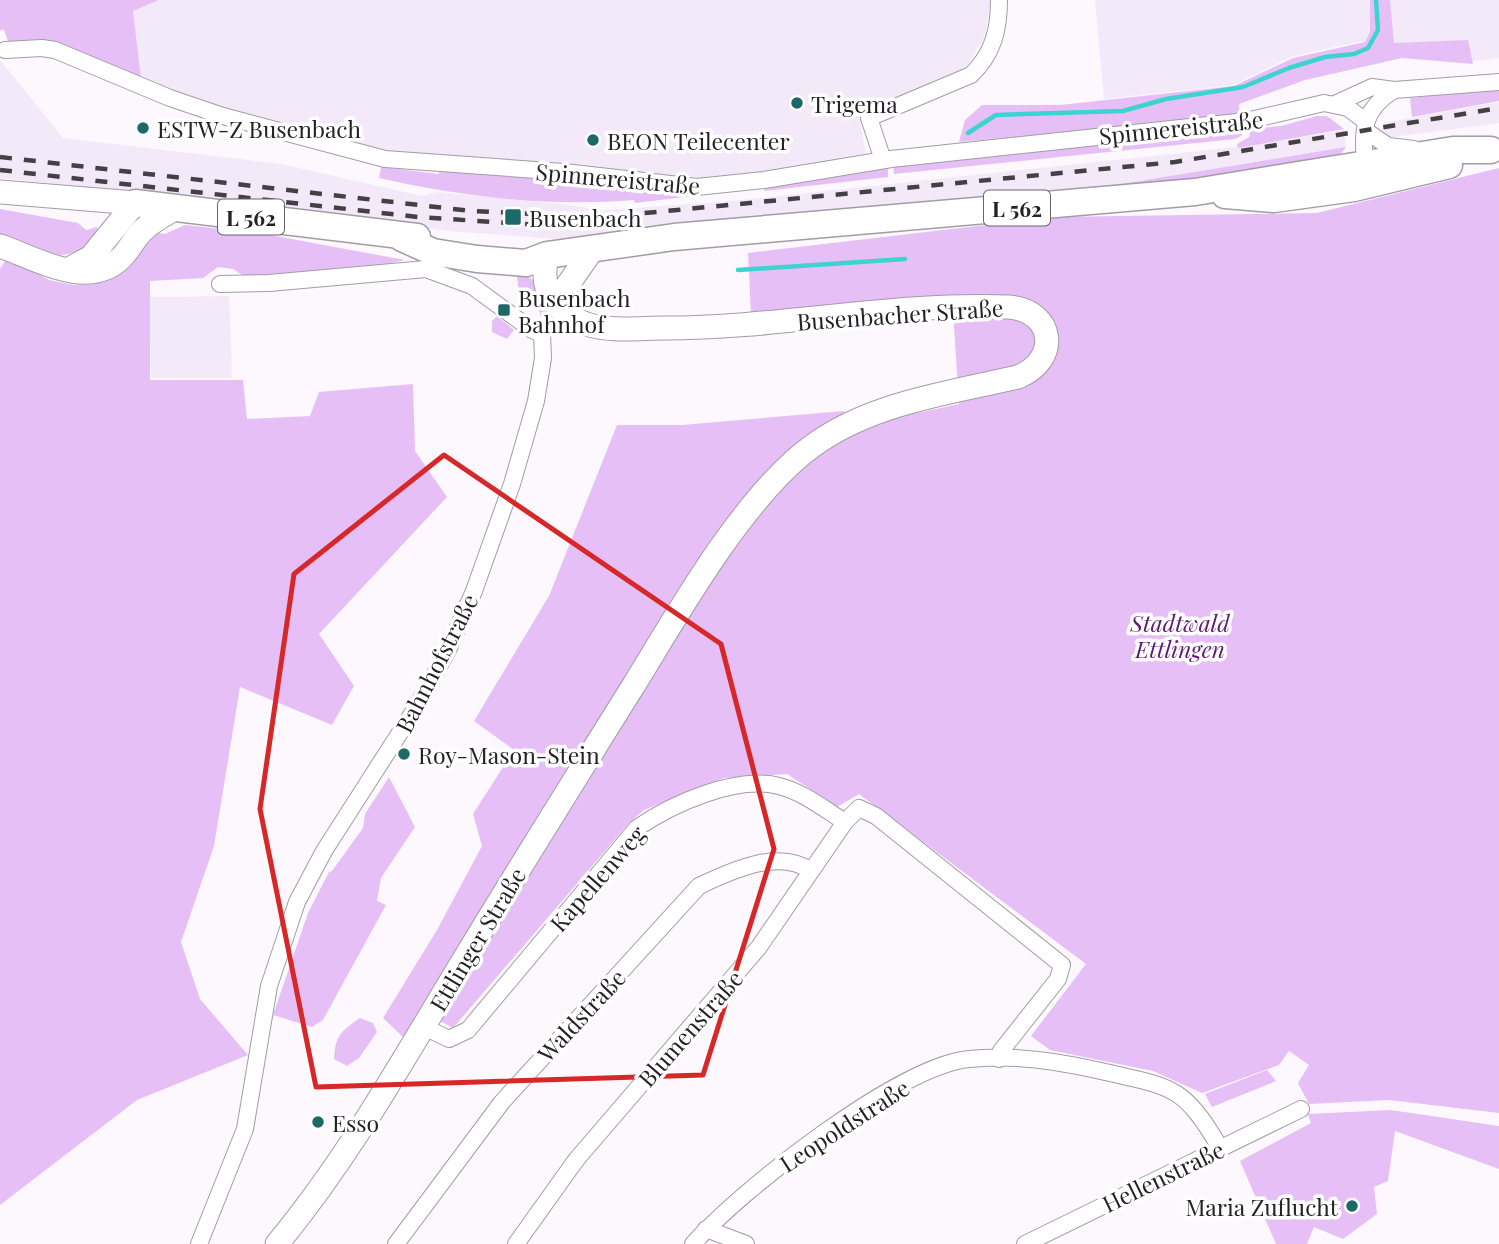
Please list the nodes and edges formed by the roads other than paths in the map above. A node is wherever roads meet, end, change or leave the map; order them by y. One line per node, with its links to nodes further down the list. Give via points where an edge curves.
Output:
1 (999, 0): 9 (street, via 995,44 971,75 869,118)
2 (5, 50): 9 (street, Spinnereistraße, via 55,50 212,113 385,159 697,187)
3 (1499, 82): 4 (street, Spinnereistraße)
4 (1394, 90): 5 (street, Spinnereistraße, via 1371,87); 6 (street, via 1374,104)
5 (1335, 104): 6 (street, via 1355,111); 9 (street, Spinnereistraße, via 1255,120)
6 (1365, 125): 8 (street, via 1388,146); 10 (street)
7 (1495, 149): 8 (main road, L 562); 10 (main road, L 562, via 1439,169)
8 (1429, 153): 10 (main road, L 562)
9 (884, 160)
10 (1365, 174): 18 (main road, L 562, via 722,232)
11 (0, 192): 12 (main road)
12 (72, 198): 13 (main road); 16 (main road, via 101,220)
13 (135, 203): 14 (main road, L 562); 15 (main road); 16 (main road)
14 (178, 207): 15 (main road); 19 (main road, L 562, via 402,238 433,251 477,259 526,262)
15 (140, 233): 20 (main road, via 119,260 103,271)
16 (106, 240): 20 (main road, via 82,264)
17 (0, 246): 20 (main road)
18 (592, 250): 19 (main road, L 562); 22 (main road, via 567,286)
19 (547, 255): 22 (main road)
20 (69, 269)
21 (220, 284): 23 (street, via 270,284 426,269 472,286)
22 (566, 308): 23 (street); 24 (main road, Busenbacher Straße, via 604,328 712,328 994,306 1030,312 1043,326 1044,359 1030,373 866,415 802,453 745,516)
23 (542, 334): 32 (street, Bahnhofstraße, via 536,401 474,591 417,706 297,902 269,986 245,1129)
24 (669, 628): 27 (main road, Ettlinger Straße)
25 (845, 822): 26 (street, Blumenstraße); 27 (street, Kapellenweg, via 797,792 758,783 661,811 637,828 468,1030 449,1039); 28 (street, Blumenstraße, via 859,808 876,816 1062,965 1058,979)
26 (811, 871): 34 (street, Waldstraße, via 787,860 772,862 699,886 502,1102); 35 (street, Blumenstraße, via 759,947 576,1160)
27 (424, 1027): 33 (main road, Ettlinger Straße, via 359,1133)
28 (999, 1059): 30 (street, Leopoldstraße, via 1049,1060 1157,1082 1192,1103); 31 (street, Leopoldstraße, via 943,1065 871,1102 781,1165)
29 (1301, 1109): 30 (street, Hellenstraße)
30 (1220, 1146): 38 (street, Hellenstraße)
31 (706, 1229): 36 (street, Leopoldstraße); 37 (street)
32 (199, 1244)
33 (277, 1244)
34 (396, 1244)
35 (516, 1244)
36 (693, 1244)
37 (746, 1244)
38 (1025, 1244)

